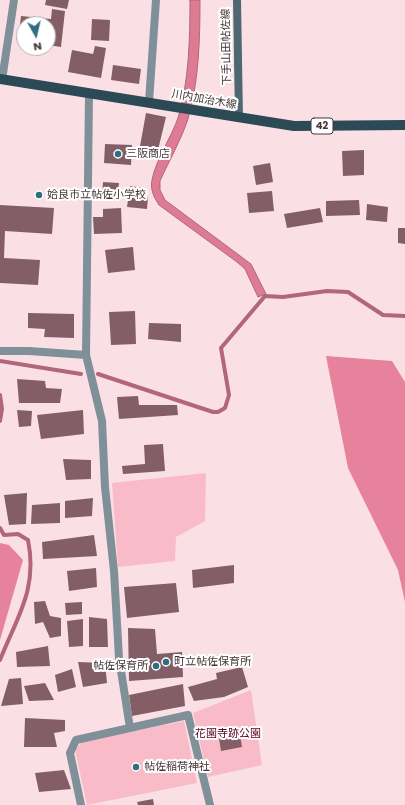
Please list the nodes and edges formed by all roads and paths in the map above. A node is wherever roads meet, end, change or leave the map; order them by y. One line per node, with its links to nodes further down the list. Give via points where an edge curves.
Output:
1 (14, 0): 4 (street)
2 (156, 0): 6 (street)
3 (237, 0): 7 (main road, 下手山田帖佐線)
4 (1, 80): 5 (main road, 川内加治木線 / 42)
5 (89, 94): 6 (main road, 川内加治木線 / 42); 10 (street)
6 (149, 102): 7 (main road, 川内加治木線 / 42)
7 (239, 118): 8 (main road, 川内加治木線 / 42, via 294,126)
8 (405, 125)
9 (0, 351): 10 (street)
10 (86, 355): 11 (street, via 102,421 119,658)
11 (130, 728): 12 (street, via 76,740 70,753); 13 (street, via 188,715)
12 (81, 805)
13 (210, 805)

